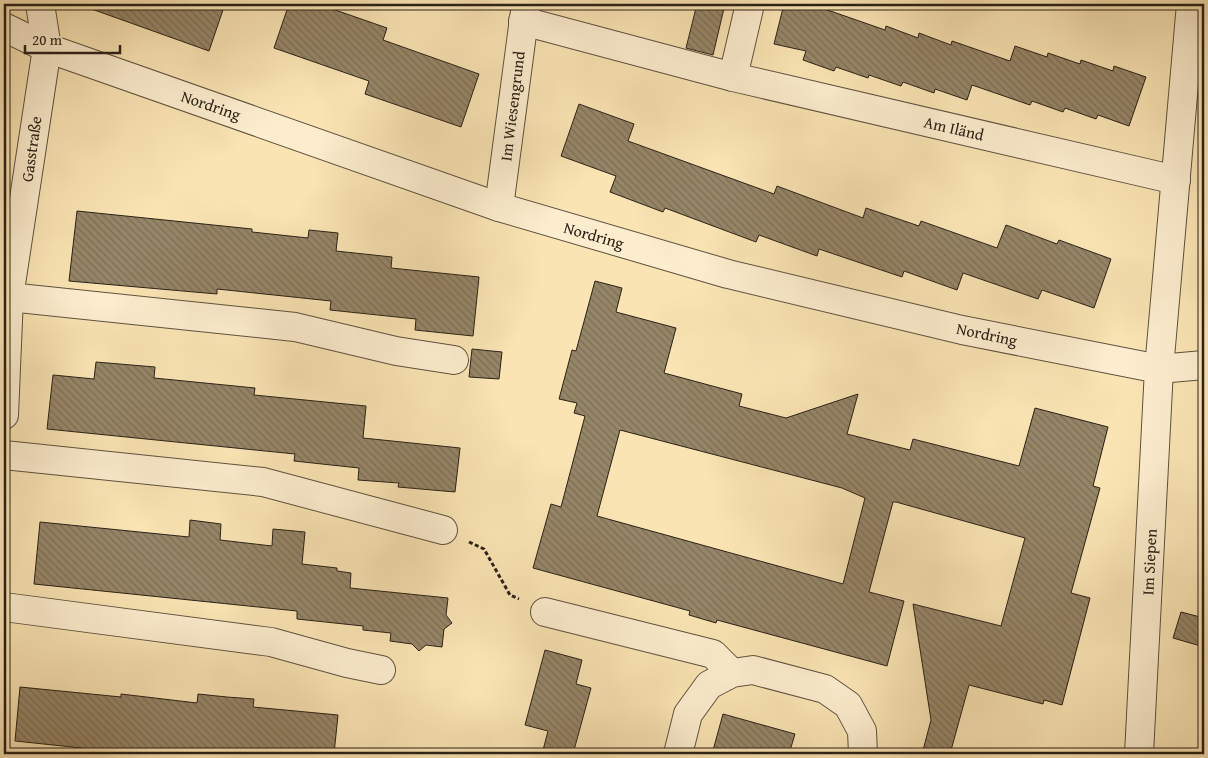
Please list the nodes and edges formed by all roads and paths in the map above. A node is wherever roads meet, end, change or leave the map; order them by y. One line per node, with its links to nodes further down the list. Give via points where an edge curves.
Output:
1 (40, 4): 6 (street, Gasstraße)
2 (750, 4): 7 (street)
3 (1186, 5): 8 (street)
4 (525, 12): 7 (street, Am Iländ); 10 (street, Im Wiesengrund)
5 (4, 27): 6 (street, Nordring)
6 (47, 48): 10 (street, Nordring); 11 (street, Gasstraße)
7 (733, 77): 9 (street, Am Iländ)
8 (1192, 126): 9 (street)
9 (1176, 180): 14 (street)
10 (499, 207): 14 (street, Nordring, via 728,274 962,330)
11 (9, 297): 12 (street, via 295,327 396,351); 15 (street, Gasstraße)
12 (454, 360)
13 (1204, 365): 14 (street, Nordring)
14 (1159, 370): 24 (street, Im Siepen)
15 (4, 415)
16 (4, 454): 17 (street, via 263,482)
17 (443, 530): 19 (path, via 484,549 510,594)
18 (4, 607): 20 (street, via 271,642)
19 (545, 612): 21 (street, via 713,654)
20 (381, 670)
21 (732, 673): 22 (street, via 709,685 688,714); 23 (street, via 753,670 825,689 848,705 862,731)
22 (678, 754)
23 (863, 754)
24 (1139, 754)

